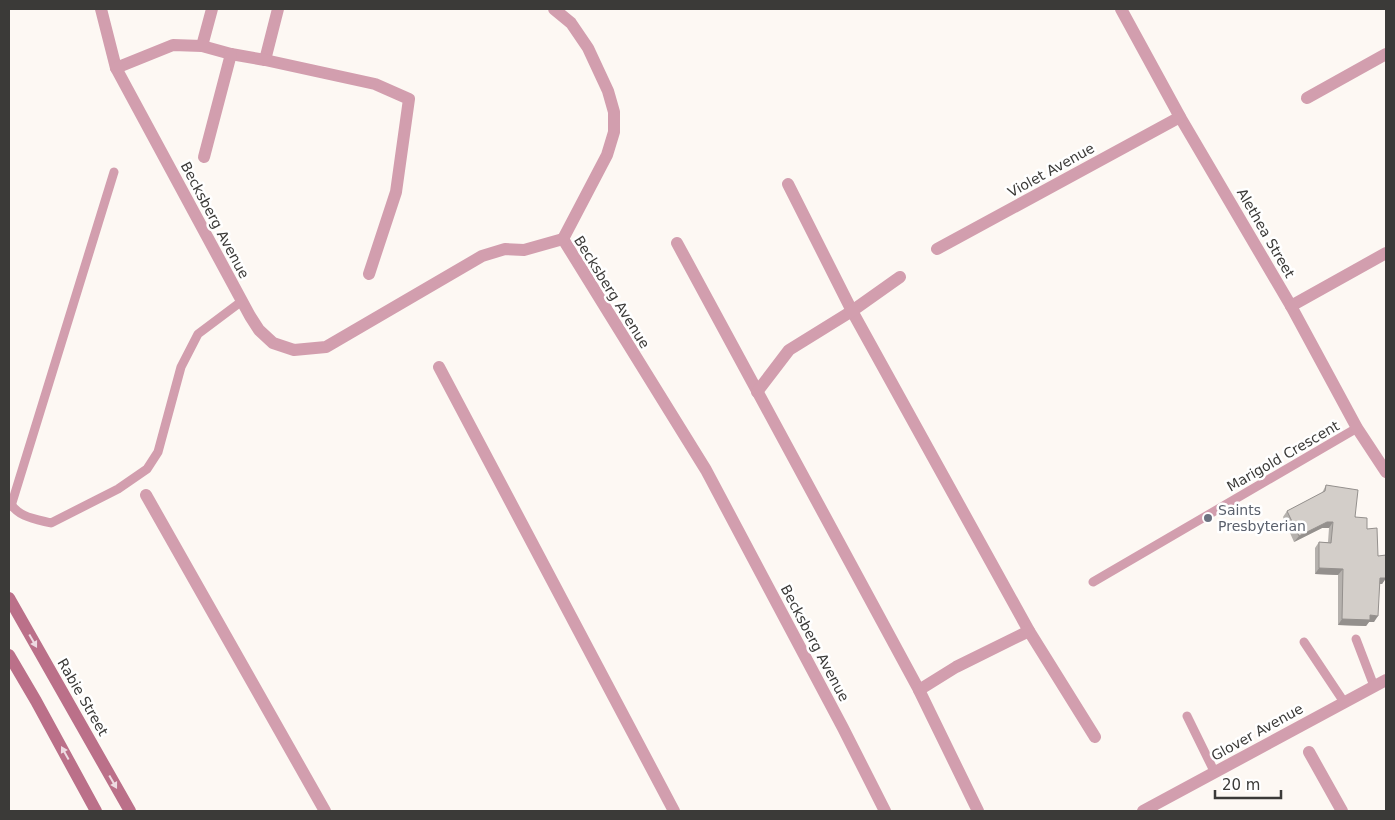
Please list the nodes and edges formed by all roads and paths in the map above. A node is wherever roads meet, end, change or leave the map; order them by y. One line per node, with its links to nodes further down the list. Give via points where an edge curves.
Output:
1 (101, 9): 10 (street, Becksberg Avenue)
2 (212, 9): 6 (street)
3 (278, 9): 9 (street)
4 (554, 9): 16 (street, via 571,23 588,48 614,112 614,132 607,155)
5 (1121, 9): 12 (street, Alethea Street)
6 (202, 46): 7 (street); 10 (street, via 173,45)
7 (231, 54): 9 (street); 13 (street)
8 (1386, 54): 11 (street)
9 (265, 60): 20 (street, via 375,84 409,99 396,192)
10 (116, 68): 22 (street, Becksberg Avenue)
11 (1307, 98)
12 (1180, 117): 18 (street, Violet Avenue); 23 (street, Alethea Street)
13 (204, 157)
14 (114, 172): 30 (lane)
15 (788, 184): 24 (street)
16 (563, 239): 22 (street, Becksberg Avenue, via 524,250 505,249 482,256 326,347 294,350 274,343 259,330); 49 (street, Becksberg Avenue, via 706,470)
17 (677, 243): 26 (street)
18 (937, 249)
19 (1386, 253): 23 (street)
20 (369, 274)
21 (900, 278): 24 (street)
22 (242, 301): 30 (lane, via 198,334 182,367 158,452 147,469 118,489 50,523 22,516)
23 (1291, 306): 27 (street, Alethea Street)
24 (852, 311): 26 (street, via 789,350); 33 (street)
25 (439, 367): 48 (street)
26 (757, 392): 39 (street)
27 (1357, 428): 28 (street, Alethea Street); 31 (lane, Marigold Crescent)
28 (1386, 472)
29 (146, 495): 47 (street)
30 (10, 503)
31 (1093, 582)
32 (9, 598): 46 (main road, Rabie Street, one-way to 46)
33 (1029, 631): 39 (street, via 956,667); 42 (street)
34 (1356, 638): 38 (lane)
35 (1304, 642): 40 (lane)
36 (9, 655): 45 (main road, one-way to 36)
37 (1386, 680): 38 (street, Glover Avenue)
38 (1374, 686): 40 (street, Glover Avenue)
39 (919, 690): 50 (street)
40 (1344, 702): 44 (street, Glover Avenue)
41 (1187, 716): 44 (lane)
42 (1095, 737)
43 (1309, 752): 52 (street)
44 (1215, 773): 51 (street, Glover Avenue)
45 (96, 811)
46 (130, 811)
47 (325, 811)
48 (674, 811)
49 (885, 811)
50 (978, 811)
51 (1143, 811)
52 (1342, 811)

